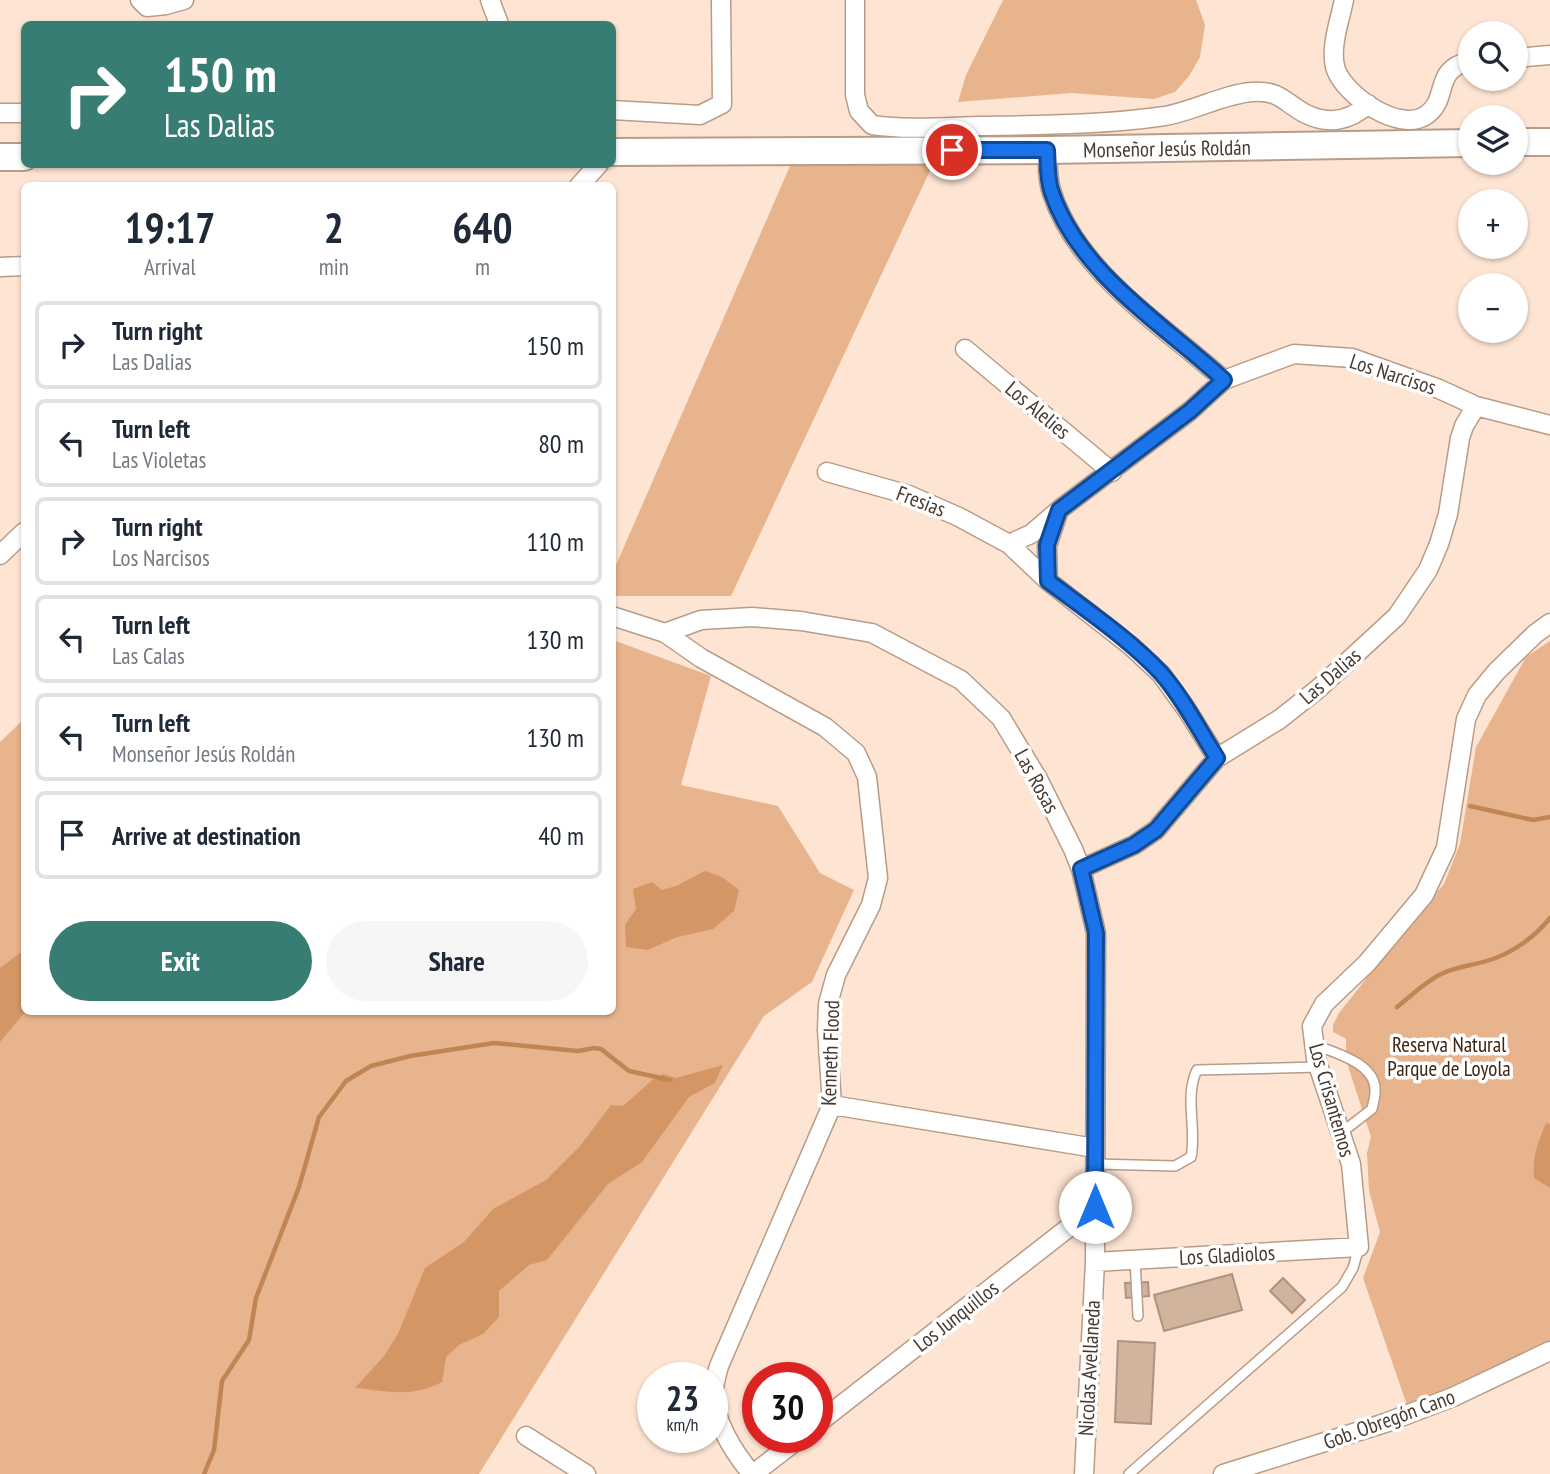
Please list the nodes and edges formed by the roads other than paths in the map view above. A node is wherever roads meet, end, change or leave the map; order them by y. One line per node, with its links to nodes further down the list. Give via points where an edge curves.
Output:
1 (141, 0): 2 (street, via 147,7)
2 (184, 0)
3 (490, 0): 7 (street)
4 (721, 0): 12 (street, via 722,104 700,115)
5 (855, 0): 15 (street, via 859,111 872,125)
6 (1344, 0): 11 (street, via 1336,69 1343,82)
7 (498, 21)
8 (1550, 55): 9 (street)
9 (1528, 57)
10 (1458, 64): 11 (street, via 1448,70 1433,109 1423,117 1398,120)
11 (1368, 104): 15 (street, via 1340,121 1304,112 1276,93 1243,92 1168,115)
12 (616, 110)
13 (0, 113): 14 (street)
14 (21, 113)
15 (931, 139): 19 (street, Monseñor Jesús Roldán); 20 (street, Monseñor Jesús Roldán)
16 (1528, 142): 17 (street)
17 (1550, 142)
18 (1458, 143): 19 (street, Monseñor Jesús Roldán)
19 (1047, 150): 28 (street, via 1050,189 1062,219 1104,276)
20 (616, 152)
21 (0, 157): 22 (street)
22 (21, 157)
23 (595, 168): 24 (street)
24 (583, 182)
25 (21, 266): 26 (street)
26 (0, 267)
27 (965, 349): 32 (street, Los Alelies)
28 (1224, 380): 29 (street, Los Narcisos, via 1294,354 1352,358); 32 (street, Los Narcisos)
29 (1476, 406): 30 (street, Los Narcisos); 41 (street, Las Dalias, via 1460,438 1439,544 1414,594 1397,616 1319,688)
30 (1550, 425)
31 (827, 472): 35 (street, Fresias, via 909,495)
32 (1112, 472): 33 (street, Los Narcisos)
33 (1059, 510): 35 (street, Los Narcisos, via 1031,534); 37 (street, via 1047,545)
34 (21, 535): 36 (street)
35 (1009, 544): 37 (street, Fresias)
36 (0, 555)
37 (1048, 581): 41 (street, Fresias, via 1161,674)
38 (616, 617): 40 (street)
39 (1550, 623): 43 (street, Los Crisantemos, via 1477,695 1466,719 1446,848 1424,895 1367,963 1324,1004 1312,1026)
40 (665, 633): 42 (street, Las Rosas, via 701,620 752,617 801,621 872,633 961,680 1001,718 1038,779); 45 (street, Kenneth Flood, via 825,727 856,753 867,777 878,878 828,1004)
41 (1217, 758): 42 (street, Las Dalias, via 1156,830)
42 (1081, 869): 47 (street, Las Rosas, via 1096,933)
43 (1314, 1045): 44 (street, Los Crisantemos); 46 (lane, via 1365,1068 1376,1089 1372,1109)
44 (1319, 1067): 46 (street, Los Crisantemos); 47 (lane, via 1197,1070 1191,1082 1191,1157 1175,1166)
45 (832, 1105): 47 (street); 58 (street, Kenneth Flood, via 719,1366 713,1390 719,1419)
46 (1341, 1133): 49 (street, Los Crisantemos, via 1351,1164)
47 (1095, 1156): 48 (street, Las Rosas)
48 (1095, 1207): 51 (street, Las Rosas); 54 (street, Los Junquillos)
49 (1359, 1247): 50 (street, Los Gladiolos); 60 (lane, Los Crisantemos, via 1342,1287)
50 (1135, 1260): 51 (street, Los Gladiolos); 52 (lane)
51 (1095, 1262): 59 (street, Nicolas Avellaneda)
52 (1138, 1316)
53 (1550, 1351): 61 (street, Gob. Obregón Cano, via 1385,1423)
54 (833, 1412)
55 (526, 1436): 57 (street)
56 (780, 1453): 58 (street)
57 (586, 1474)
58 (752, 1474)
59 (1084, 1474)
60 (1129, 1474)
61 (1223, 1474)

